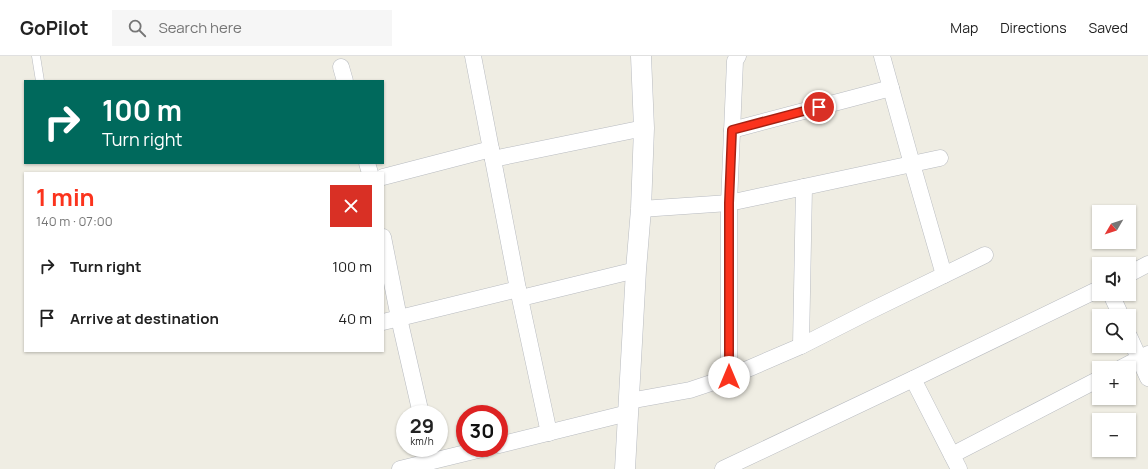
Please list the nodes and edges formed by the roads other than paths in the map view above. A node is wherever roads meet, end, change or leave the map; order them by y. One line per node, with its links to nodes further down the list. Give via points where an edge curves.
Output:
1 (36, 56): 6 (lane)
2 (473, 56): 10 (street)
3 (641, 56): 8 (street)
4 (738, 56): 9 (street, via 735,61)
5 (882, 56): 7 (street)
6 (40, 80)
7 (891, 88): 9 (street); 12 (street)
8 (644, 128): 10 (street); 16 (street)
9 (732, 130): 15 (street)
10 (492, 154): 13 (street); 24 (street)
11 (940, 158): 12 (street)
12 (912, 164): 14 (street); 22 (street)
13 (384, 177)
14 (804, 187): 15 (street); 27 (street)
15 (729, 203): 16 (street); 30 (street)
16 (641, 209): 20 (street)
17 (384, 242): 25 (street)
18 (985, 256): 22 (street)
19 (1148, 264): 21 (street)
20 (636, 270): 24 (street); 35 (street)
21 (1136, 270)
22 (944, 275): 27 (street)
23 (1092, 292): 32 (street)
24 (519, 293): 25 (street); 36 (street)
25 (399, 318): 26 (street); 34 (street)
26 (384, 322)
27 (802, 346): 30 (street)
28 (1136, 346): 29 (street)
29 (1143, 357): 31 (street)
30 (729, 377): 35 (street)
31 (1148, 378)
32 (914, 380): 39 (street); 40 (street)
33 (1092, 384): 39 (street)
34 (418, 405)
35 (628, 407): 36 (street); 42 (street)
36 (549, 433): 37 (street)
37 (508, 443)
38 (426, 457): 41 (street)
39 (956, 462)
40 (739, 466): 43 (street)
41 (400, 469)
42 (625, 469)
43 (723, 469)

